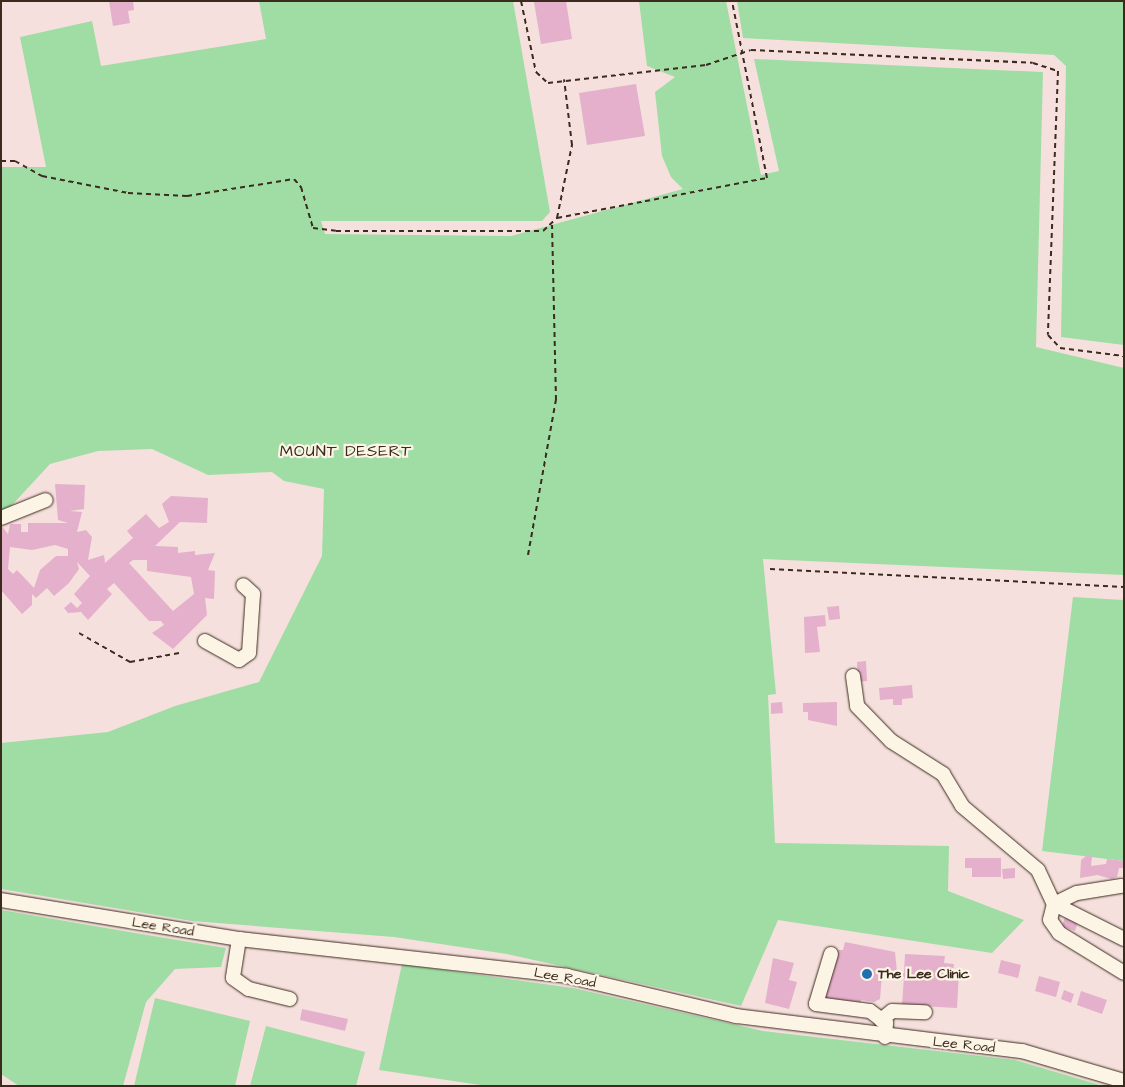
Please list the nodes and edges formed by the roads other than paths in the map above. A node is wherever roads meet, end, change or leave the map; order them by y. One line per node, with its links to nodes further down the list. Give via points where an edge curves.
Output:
1 (46, 500): 2 (street)
2 (1, 518)
3 (243, 585): 4 (street, via 254,594 247,656 233,658)
4 (204, 641)
5 (853, 676): 8 (street, via 857,706 891,740 943,774 962,806 1038,870)
6 (1121, 886): 8 (street, via 1078,893)
7 (1, 900): 9 (street, Lee Road)
8 (1054, 904): 10 (street); 12 (street, via 1050,920 1059,933)
9 (239, 939): 13 (street, via 233,978 249,989); 16 (street, Lee Road, via 567,976 736,1016)
10 (1124, 940)
11 (831, 954): 15 (street, via 816,1004 870,1011)
12 (1124, 973)
13 (290, 999)
14 (925, 1012): 15 (street, via 892,1011)
15 (882, 1020): 16 (street, via 886,1023)
16 (885, 1037): 17 (street, Lee Road, via 1022,1051)
17 (1124, 1080)

